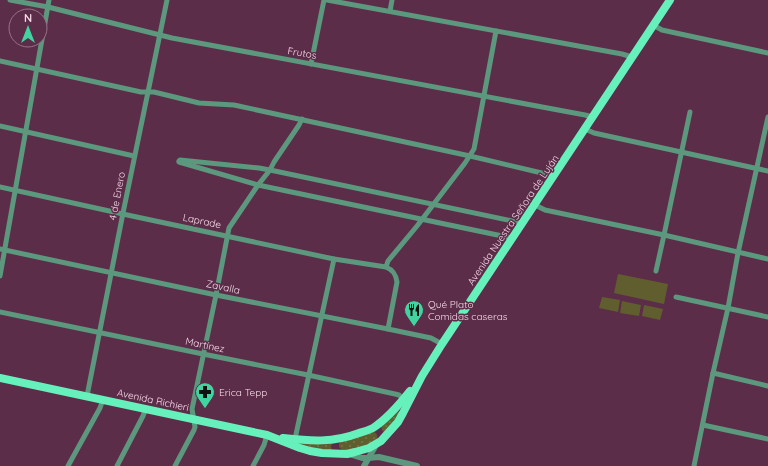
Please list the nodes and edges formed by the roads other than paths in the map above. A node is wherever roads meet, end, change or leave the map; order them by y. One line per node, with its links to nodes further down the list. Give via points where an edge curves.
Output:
1 (10, 0): 7 (street, Frutos)
2 (49, 0): 7 (street)
3 (167, 0): 11 (street, 4 de Enero)
4 (325, 0): 8 (street); 15 (street)
5 (392, 0): 8 (street)
6 (670, 0): 9 (main road, Avenida Nuestra Señora de Luján)
7 (48, 7): 11 (street, Frutos); 16 (street)
8 (390, 12): 10 (street)
9 (654, 26): 12 (street, via 662,30); 13 (main road, Avenida Nuestra Señora de Luján)
10 (496, 31): 13 (street); 18 (street)
11 (159, 35): 15 (street, Frutos); 17 (street, 4 de Enero)
12 (768, 53)
13 (632, 57): 20 (main road, Avenida Nuestra Señora de Luján)
14 (0, 61): 16 (street)
15 (311, 64): 18 (street, Frutos)
16 (36, 68): 17 (street); 25 (street)
17 (148, 92): 22 (street, via 199,103 234,105); 27 (street, 4 de Enero)
18 (484, 96): 20 (street, Frutos); 28 (street, via 474,150)
19 (690, 112): 26 (street)
20 (593, 117): 24 (main road, Avenida Nuestra Señora de Luján)
21 (768, 117): 29 (street)
22 (302, 119): 28 (street); 30 (street)
23 (0, 126): 25 (street)
24 (585, 129): 26 (street); 32 (main road, Avenida Nuestra Señora de Luján)
25 (25, 132): 27 (street); 35 (street)
26 (682, 153): 29 (street); 41 (street)
27 (134, 156): 38 (street, 4 de Enero)
28 (470, 156): 32 (street); 36 (street)
29 (756, 168): 31 (street); 45 (street)
30 (270, 170): 33 (street); 33 (street, via 179,161); 36 (street)
31 (768, 171)
32 (553, 177): 37 (main road, Avenida Nuestra Señora de Luján)
33 (258, 185): 39 (street); 42 (street, via 229,228)
34 (0, 187): 35 (street, Laprade)
35 (15, 190): 38 (street, Laprade); 44 (street)
36 (434, 204): 39 (street); 40 (street)
37 (535, 205): 40 (main road, Avenida Nuestra Señora de Luján); 41 (street, via 545,210)
38 (123, 213): 42 (street, Laprade); 50 (street, 4 de Enero)
39 (421, 219): 43 (street); 48 (street, via 388,261)
40 (522, 223): 43 (main road, Avenida Nuestra Señora de Luján)
41 (664, 235): 45 (street); 49 (street)
42 (228, 236): 46 (street, Laprade); 52 (street)
43 (512, 238): 60 (main road, Avenida Nuestra Señora de Luján)
44 (2, 250): 50 (street, Zavalla); 51 (street)
45 (738, 253): 47 (street); 54 (street)
46 (334, 259): 48 (street, Laprade); 56 (street)
47 (768, 259)
48 (386, 268): 58 (street, Laprade, via 391,269 397,277)
49 (656, 270)
50 (111, 272): 52 (street, Zavalla); 59 (street, 4 de Enero)
51 (0, 276)
52 (216, 295): 56 (street, Zavalla); 61 (street)
53 (676, 297): 54 (street)
54 (728, 308): 57 (street); 62 (street)
55 (0, 312): 59 (street, Martínez)
56 (322, 316): 58 (street, Zavalla); 63 (street)
57 (768, 317)
58 (388, 329): 60 (street, Zavalla, via 431,338)
59 (99, 332): 61 (street, Martínez); 67 (street, 4 de Enero)
60 (442, 344): 64 (main road, Avenida Nuestra Señora de Luján)
61 (203, 354): 63 (street, Martínez); 71 (street, via 192,409)
62 (713, 373): 66 (street); 72 (street)
63 (308, 375): 69 (street, Martínez, via 399,395); 75 (street)
64 (422, 376): 69 (main road); 78 (main road, Avenida Nuestra Señora de Luján, via 398,422)
65 (0, 378): 67 (main road, Avenida Richieri)
66 (768, 386)
67 (87, 396): 68 (main road, Avenida Richieri)
68 (103, 399): 70 (main road, Avenida Richieri); 82 (street)
69 (404, 400): 73 (main road)
70 (146, 408): 71 (main road, Avenida Richieri); 83 (street)
71 (193, 418): 74 (main road, Avenida Richieri); 84 (street, via 194,430)
72 (703, 425): 77 (street); 88 (street)
73 (372, 428): 76 (main road); 78 (main road, via 380,431)
74 (269, 435): 75 (main road); 79 (main road, Avenida Richieri, via 310,451); 85 (street)
75 (294, 439): 76 (main road)
76 (336, 440): 79 (main road)
77 (768, 440)
78 (379, 442): 80 (main road, Avenida Nuestra Señora de Luján, via 361,451); 81 (street)
79 (336, 454): 80 (main road, Avenida Richieri)
80 (347, 454): 81 (street, Avenida Richieri)
81 (368, 458): 86 (street); 87 (street, Avenida Richieri, via 379,457)
82 (68, 466)
83 (118, 466)
84 (175, 466)
85 (253, 466)
86 (364, 466)
87 (417, 466)
88 (694, 466)

